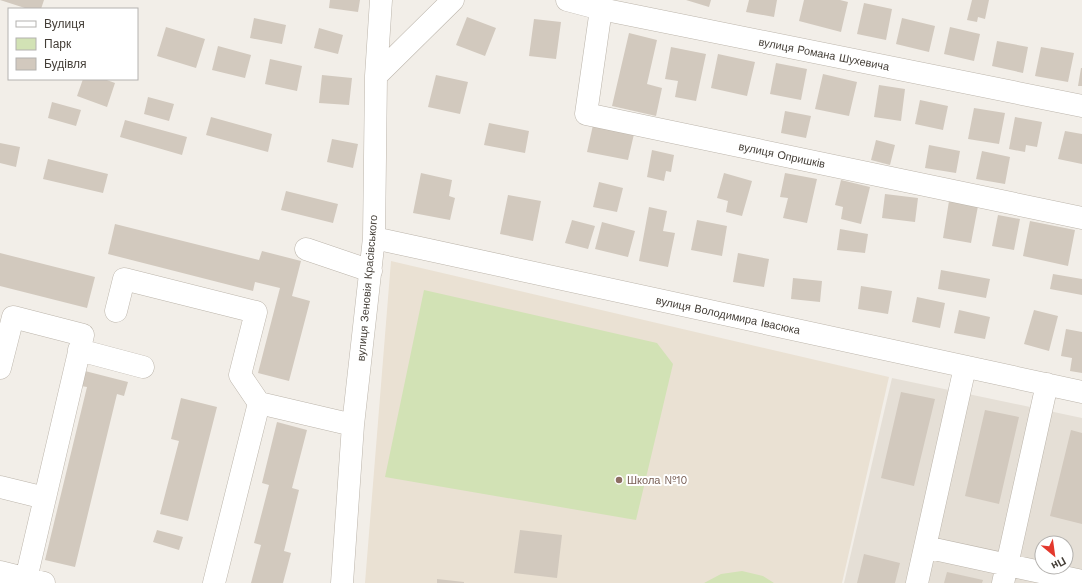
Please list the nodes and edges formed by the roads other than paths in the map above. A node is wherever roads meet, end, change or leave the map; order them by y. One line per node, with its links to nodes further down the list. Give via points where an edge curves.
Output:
1 (381, 0): 5 (street, вулиця Зеновія Красівського)
2 (453, 0): 5 (street)
3 (567, 0): 4 (street, вулиця Романа Шухевича)
4 (601, 10): 6 (street, вулиця Романа Шухевича); 7 (street, вулиця Опришків, via 586,114)
5 (376, 76): 8 (street, вулиця Зеновія Красівського)
6 (1082, 106)
7 (1082, 218)
8 (374, 238): 10 (street, вулиця Зеновія Красівського); 14 (street, вулиця Володимира Івасюка)
9 (306, 249): 10 (street)
10 (371, 271): 19 (street, вулиця Зеновія Красівського)
11 (116, 311): 18 (street, via 124,279 256,312 240,375)
12 (79, 350): 13 (street); 15 (street, via 83,335 13,317); 21 (street)
13 (143, 367)
14 (965, 367): 16 (street, вулиця Володимира Івасюка); 22 (street)
15 (0, 368)
16 (1047, 384): 17 (street, вулиця Володимира Івасюка); 23 (street)
17 (1082, 392)
18 (259, 402): 19 (street); 26 (street)
19 (353, 425): 27 (street, вулиця Зеновія Красівського)
20 (0, 487): 21 (street)
21 (45, 498): 24 (street)
22 (925, 546): 23 (street); 28 (street)
23 (1005, 574): 25 (street)
24 (19, 578)
25 (1082, 581)
26 (214, 583)
27 (342, 583)
28 (917, 583)

